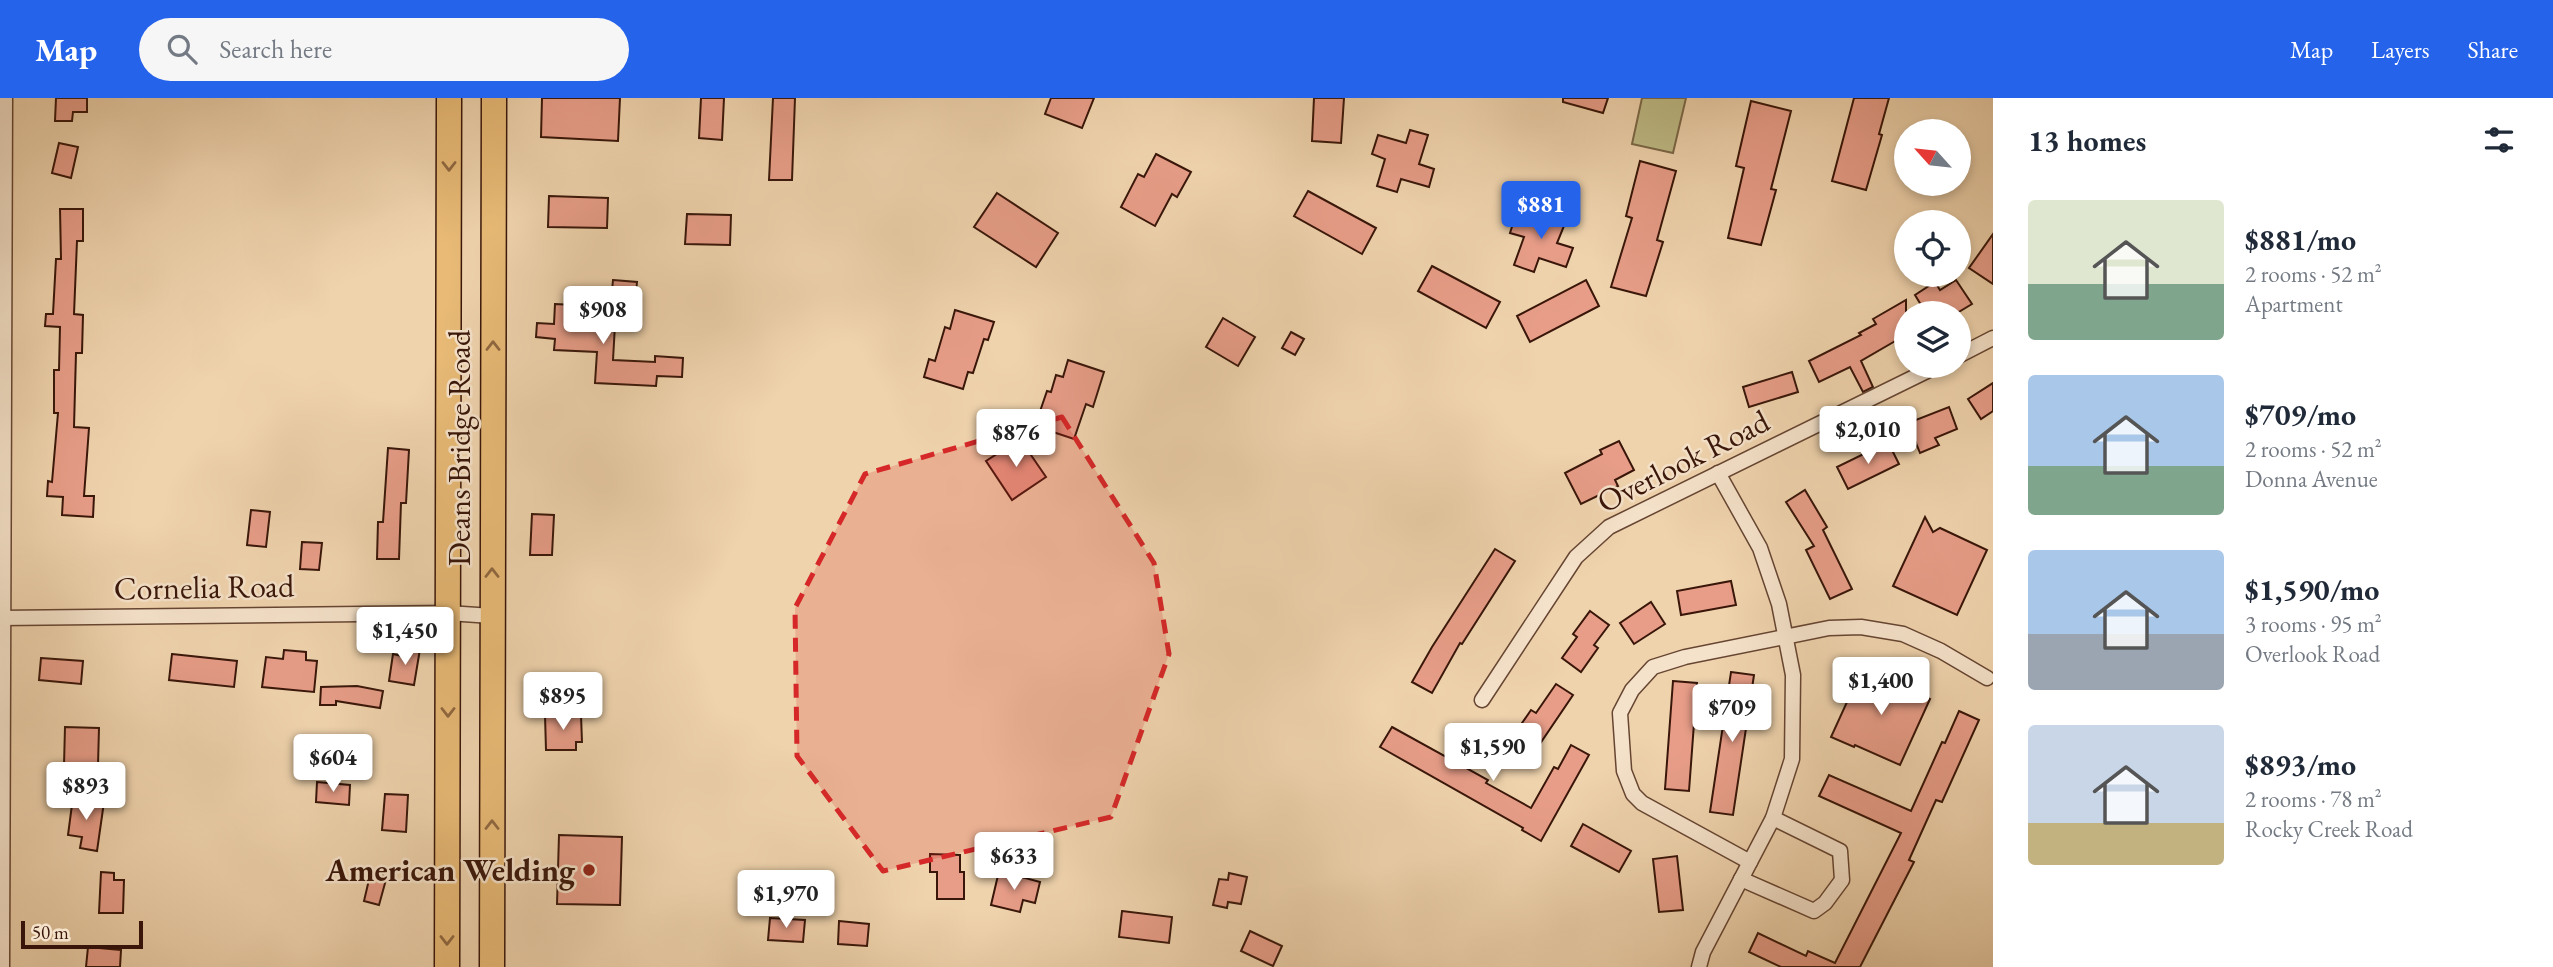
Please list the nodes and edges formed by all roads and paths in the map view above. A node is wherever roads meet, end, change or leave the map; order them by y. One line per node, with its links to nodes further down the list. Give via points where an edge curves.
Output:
1 (5, 98): 10 (street)
2 (449, 98): 8 (highway, Deans Bridge Road, one-way to 8)
3 (494, 98): 9 (highway, Deans Bridge Road, one-way to 3)
4 (1993, 338): 5 (street)
5 (1971, 349)
6 (1912, 378): 7 (street, Overlook Road)
7 (1718, 473): 11 (street, via 1760,548); 13 (street, Overlook Road, via 1609,527 1576,557)
8 (448, 612): 9 (street, Cornelia Road); 10 (street, Cornelia Road); 18 (highway, Deans Bridge Road, one-way to 18)
9 (492, 615): 19 (highway, Deans Bridge Road, one-way to 9)
10 (2, 618): 17 (street)
11 (1786, 638): 12 (street, via 1829,628 1861,627 1903,634); 14 (street, via 1793,675 1792,758); 15 (street, via 1653,667 1632,690 1620,713 1624,771 1633,794)
12 (1987, 678)
13 (1482, 701)
14 (1773, 818): 15 (street); 16 (street, via 1840,851 1842,880 1814,911)
15 (1750, 862): 16 (street)
16 (1741, 879): 20 (street)
17 (2, 967)
18 (447, 967)
19 (492, 967)
20 (1699, 967)

